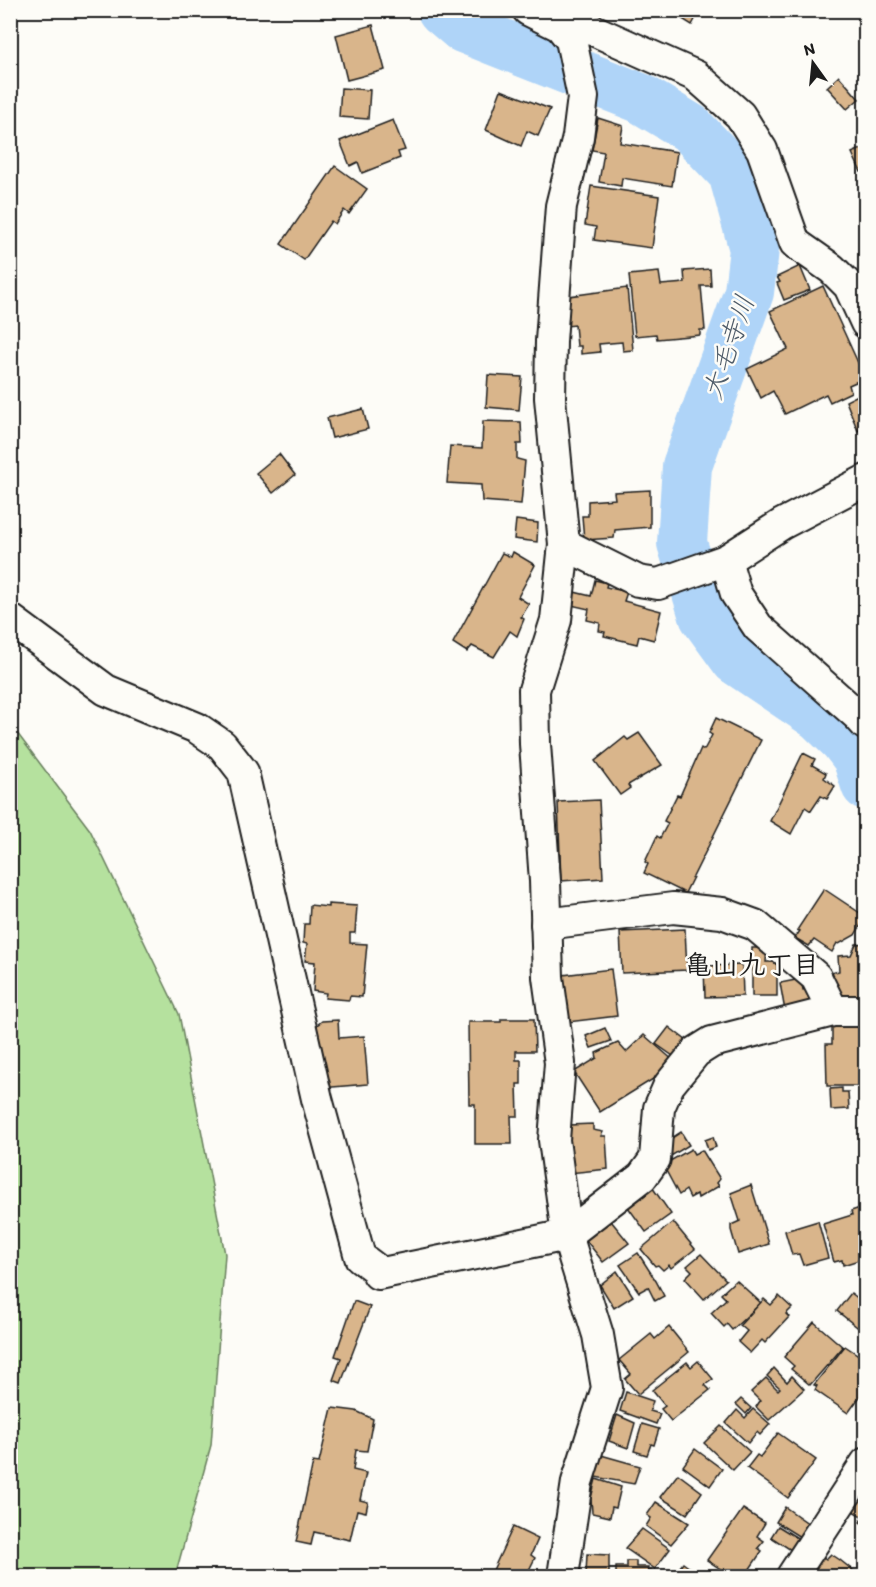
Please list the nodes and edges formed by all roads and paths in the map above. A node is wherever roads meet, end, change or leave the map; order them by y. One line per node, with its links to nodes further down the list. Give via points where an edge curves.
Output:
1 (528, 10): 2 (street)
2 (566, 33): 3 (street, via 593,30 696,76 740,115 762,150 795,243 849,286); 5 (street, via 583,97 578,137 561,206 551,341 550,398)
3 (866, 323)
4 (866, 480): 6 (street, via 782,524)
5 (564, 544): 6 (street, via 638,582 658,584); 9 (street, via 556,620 534,690)
6 (722, 562): 8 (street, via 736,594 758,627)
7 (10, 619): 12 (street, via 106,690 197,728 222,745 243,772 317,1099 360,1257 378,1274)
8 (866, 725)
9 (546, 924): 10 (street, via 673,908 722,913 755,926 816,976); 12 (street, via 548,977 560,1063 554,1140)
10 (832, 1011): 11 (street); 12 (street, via 712,1042 696,1053 669,1085 659,1108 655,1159 649,1168)
11 (866, 1011)
12 (567, 1235): 14 (street, via 598,1335 607,1388 577,1482)
13 (866, 1463): 15 (street)
14 (563, 1576)
15 (792, 1576)

